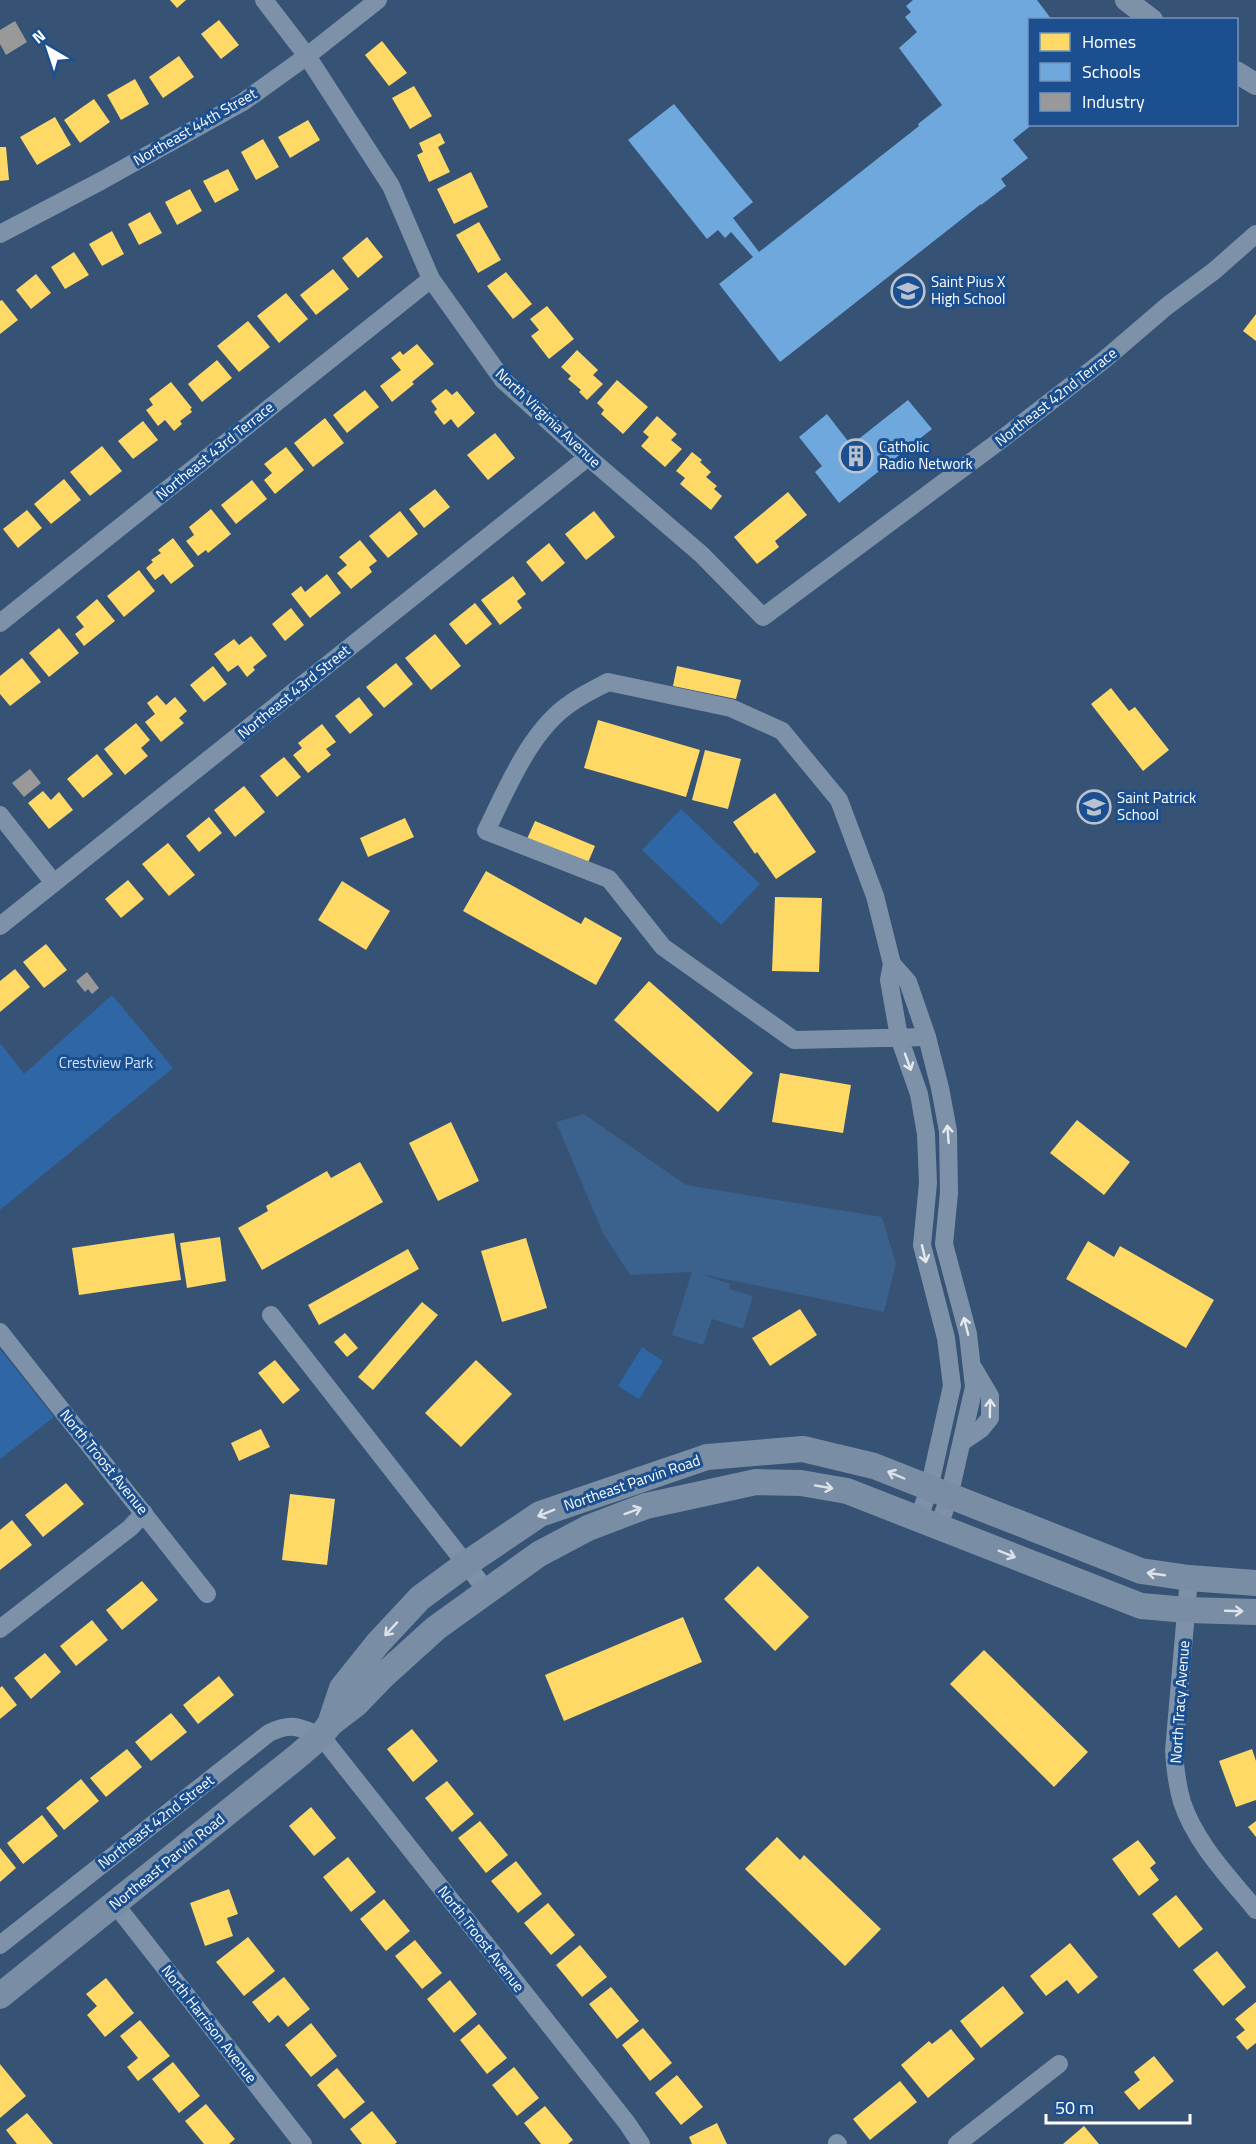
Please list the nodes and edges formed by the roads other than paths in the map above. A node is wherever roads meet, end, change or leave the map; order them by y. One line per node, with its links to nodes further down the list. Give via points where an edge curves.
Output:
1 (264, 0): 5 (street, North Virginia Avenue)
2 (378, 0): 5 (street, Northeast 44th Street)
3 (1126, 0): 4 (street)
4 (1149, 18)
5 (307, 56): 8 (street, Northeast 44th Street, via 243,102); 10 (street, North Virginia Avenue, via 391,186)
6 (1238, 73): 7 (street)
7 (1256, 84)
8 (0, 234)
9 (1256, 234): 12 (street, Northeast 42nd Terrace, via 1023,423)
10 (431, 279): 11 (street, North Virginia Avenue, via 503,380); 13 (street, Northeast 43rd Terrace)
11 (588, 457): 12 (street, North Virginia Avenue, via 702,554); 15 (street, Northeast 43rd Street)
12 (763, 617)
13 (0, 623)
14 (0, 815): 15 (street)
15 (54, 883): 16 (street, Northeast 43rd Street)
16 (0, 926)
17 (892, 964): 18 (street, via 889,980); 18 (street, via 875,896 839,800 782,731 730,708 608,682 569,704 540,732 486,831 609,879 663,947 794,1040); 19 (street, via 908,982)
18 (899, 1037): 19 (street); 22 (street, one-way to 22, via 919,1094 926,1134 922,1245 946,1338 952,1386)
19 (927, 1037): 23 (street, one-way to 19, via 981,1429 990,1419 990,1396 972,1365 968,1334 944,1244 949,1193 948,1131)
20 (271, 1315): 27 (street)
21 (0, 1332): 25 (street, North Troost Avenue)
22 (943, 1426): 23 (street); 24 (street)
23 (963, 1436): 24 (street)
24 (939, 1493): 26 (street); 27 (main road, Northeast Parvin Road, one-way to 27, via 874,1466 803,1449 707,1457 540,1514); 28 (main road, Northeast Parvin Road, one-way to 24, via 1141,1571)
25 (144, 1513): 31 (street, North Troost Avenue); 34 (street)
26 (929, 1522): 30 (main road, Northeast Parvin Road, one-way to 26, via 539,1554 588,1528 646,1506 756,1482 801,1483 847,1491); 32 (main road, Northeast Parvin Road, one-way to 32, via 1141,1605)
27 (466, 1564): 30 (street); 35 (main road, Northeast Parvin Road, one-way to 35, via 420,1598 378,1643 342,1688)
28 (1189, 1578): 29 (main road, Northeast Parvin Road); 32 (street, North Tracy Avenue)
29 (1256, 1583)
30 (487, 1591): 35 (main road, Northeast Parvin Road, via 436,1628)
31 (207, 1593)
32 (1187, 1610): 33 (main road, Northeast Parvin Road, one-way to 33); 37 (street, North Tracy Avenue, via 1174,1751 1176,1777 1192,1826)
33 (1256, 1612)
34 (0, 1629)
35 (325, 1730): 36 (main road, Northeast Parvin Road); 38 (street, Northeast 42nd Street, via 283,1726 268,1733); 42 (street, North Troost Avenue)
36 (115, 1904): 39 (main road, Northeast Parvin Road); 41 (street, North Harrison Avenue)
37 (1256, 1910)
38 (0, 1946)
39 (0, 1996)
40 (1059, 2064): 43 (street)
41 (303, 2144)
42 (641, 2144)
43 (957, 2144)

